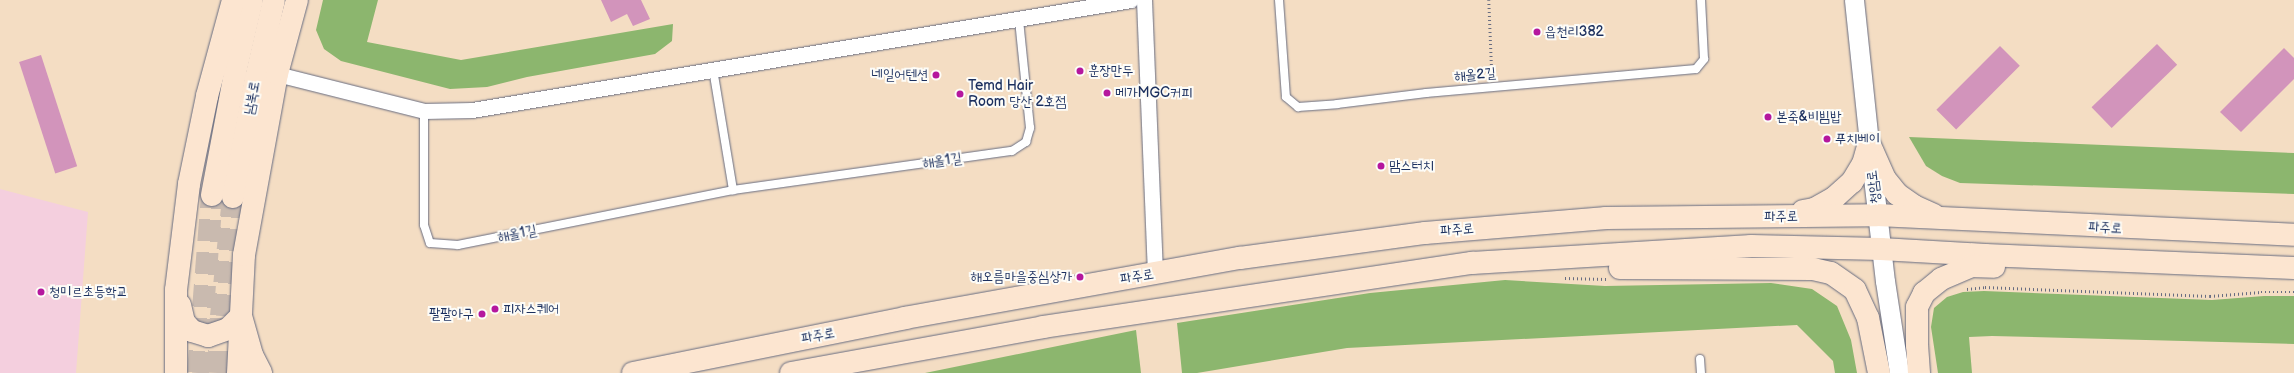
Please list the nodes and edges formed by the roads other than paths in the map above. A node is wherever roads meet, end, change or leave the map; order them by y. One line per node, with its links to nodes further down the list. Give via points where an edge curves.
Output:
1 (233, 0): 25 (main road, via 207,96 189,184)
2 (252, 0): 3 (main road, 남북로, via 235,73 222,196)
3 (274, 0)
4 (297, 0): 12 (main road)
5 (1131, 0): 10 (street)
6 (1144, 0): 24 (street)
7 (1279, 0): 8 (lane, 해올2길, via 1286,97 1298,107 1696,69 1704,59)
8 (1701, 0)
9 (1854, 0): 14 (street, 청암로)
10 (1019, 19): 11 (street); 15 (lane, 해올1길, via 1030,128 1026,142 1012,150)
11 (713, 69): 13 (street, via 472,110); 15 (lane)
12 (277, 74): 13 (street); 26 (main road, via 244,255)
13 (424, 111): 15 (lane, 해올1길, via 424,225 430,243 458,245)
14 (1868, 143): 16 (street, 청암로); 17 (main road, via 1862,164 1852,182 1834,198 1814,209); 18 (main road, via 1885,179 1897,194 1914,206 1934,215)
15 (733, 190)
16 (1877, 215): 17 (main road, 파주로); 18 (main road, 파주로); 20 (street, 청암로)
17 (1781, 216): 24 (main road, 파주로, via 1606,218 1425,233 1240,258)
18 (1961, 220): 19 (main road, 파주로)
19 (2294, 235)
20 (1881, 249): 21 (main road, 파주로, via 1751,246); 22 (main road, 파주로); 37 (street, 청암로)
21 (1545, 259): 34 (main road, 파주로, via 1472,263 1059,324); 36 (main road, via 1604,268 1813,269 1831,273 1855,290 1868,318)
22 (2215, 265): 23 (main road, 파주로); 38 (main road, via 2114,270 1971,266 1941,279 1924,293 1917,307)
23 (2294, 268)
24 (1155, 274): 33 (main road, 파주로, via 905,318)
25 (176, 290): 26 (main road, via 184,322 192,331 208,336 228,329); 27 (main road)
26 (241, 316): 31 (main road); 32 (main road, via 252,355)
27 (176, 335): 29 (main road); 30 (main road)
28 (1700, 359): 35 (lane)
29 (162, 373)
30 (176, 373)
31 (238, 373)
32 (261, 373)
33 (632, 373)
34 (791, 373)
35 (1701, 373)
36 (1879, 373)
37 (1899, 373)
38 (1919, 373)

